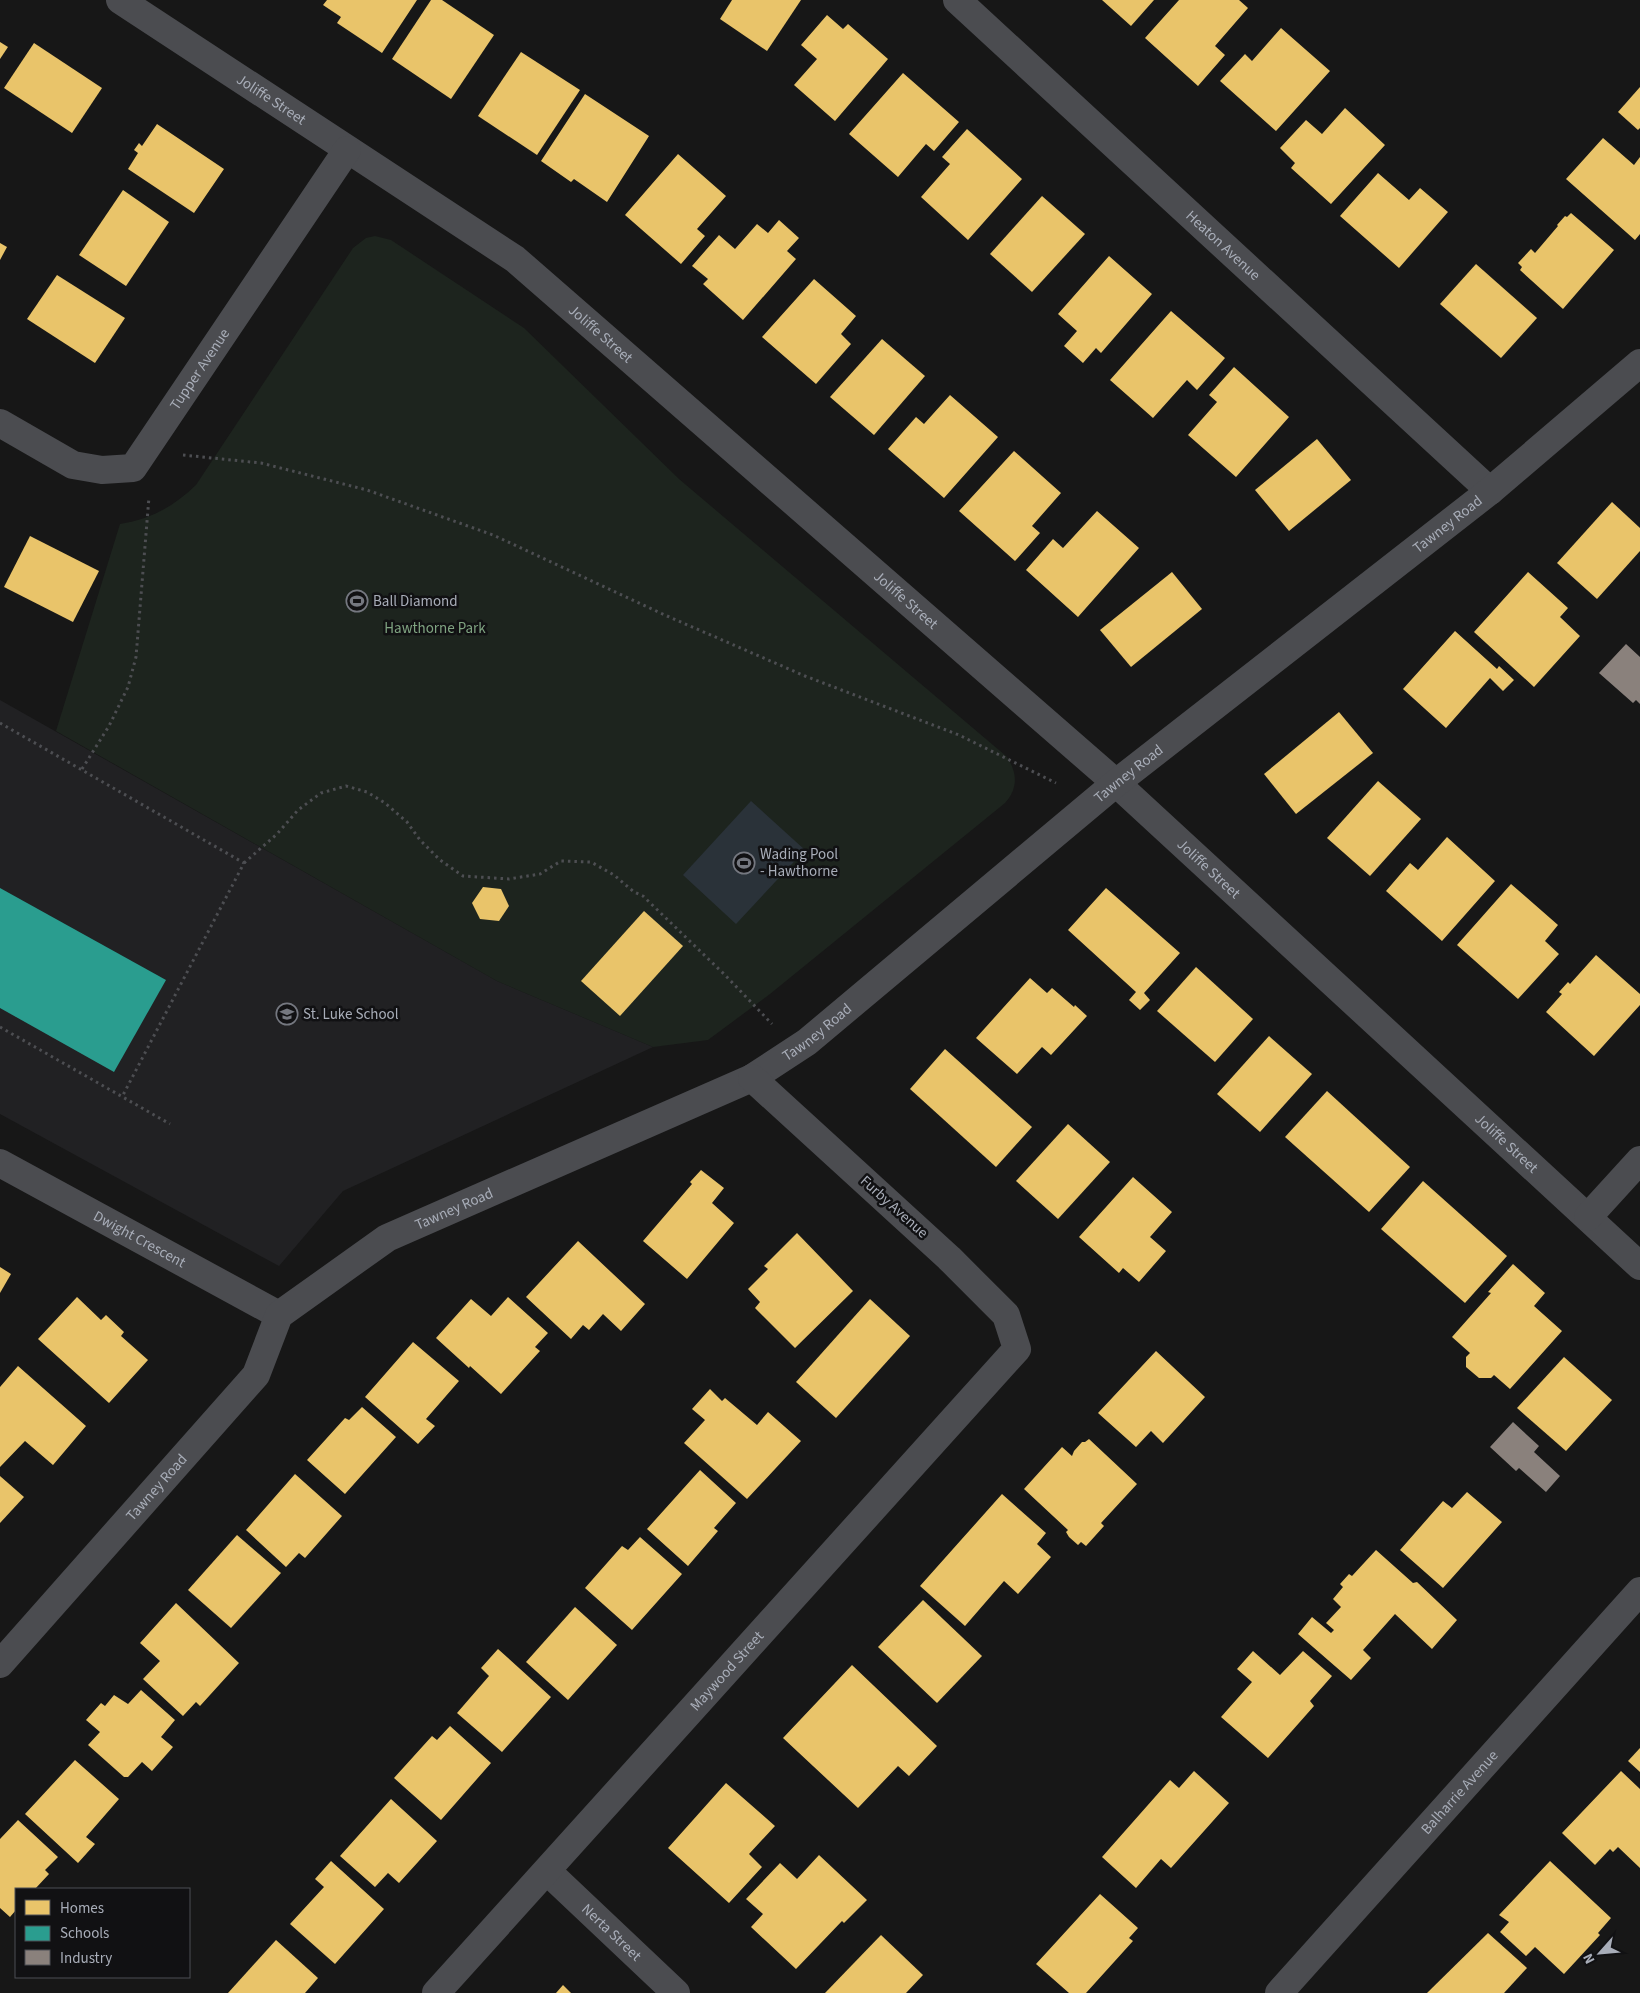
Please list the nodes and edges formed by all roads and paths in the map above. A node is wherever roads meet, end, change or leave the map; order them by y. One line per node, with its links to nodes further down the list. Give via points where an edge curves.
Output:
1 (120, 0): 3 (street, Joliffe Street)
2 (957, 0): 7 (street, Heaton Avenue)
3 (347, 150): 6 (street, Tupper Avenue); 11 (street, Joliffe Street, via 515,258)
4 (1640, 363): 7 (street, Tawney Road)
5 (0, 423): 6 (street, via 73,465 102,470)
6 (139, 459): 9 (path, via 150,498 136,658 128,688); 10 (path, via 261,463 367,490 493,535 805,676 959,735)
7 (1490, 491): 11 (street, Tawney Road)
8 (0, 723): 9 (path)
9 (82, 769): 12 (path)
10 (1056, 783)
11 (1116, 783): 14 (street, Tawney Road); 20 (street, Joliffe Street)
12 (244, 863): 14 (path, via 298,810 321,793 346,786 367,792 385,803 407,822 440,860 463,876 509,879 540,874 560,861 591,862 643,896); 16 (path)
13 (0, 1027): 16 (path)
14 (796, 1049): 15 (street, Tawney Road)
15 (752, 1078): 22 (street, Tawney Road, via 387,1238); 23 (street, Furby Avenue, via 949,1258 1006,1315)
16 (122, 1097): 17 (path)
17 (170, 1124)
18 (1640, 1160): 20 (street)
19 (0, 1163): 22 (street, Dwight Crescent)
20 (1588, 1217): 21 (street, Joliffe Street)
21 (1640, 1266)
22 (279, 1315): 25 (street, Tawney Road, via 256,1375)
23 (1016, 1349): 26 (street, Maywood Street)
24 (1640, 1591): 29 (street, Balharrie Avenue)
25 (0, 1664)
26 (547, 1871): 27 (street, Maywood Street); 28 (street, Nerta Street)
27 (436, 1993)
28 (676, 1993)
29 (1279, 1993)

